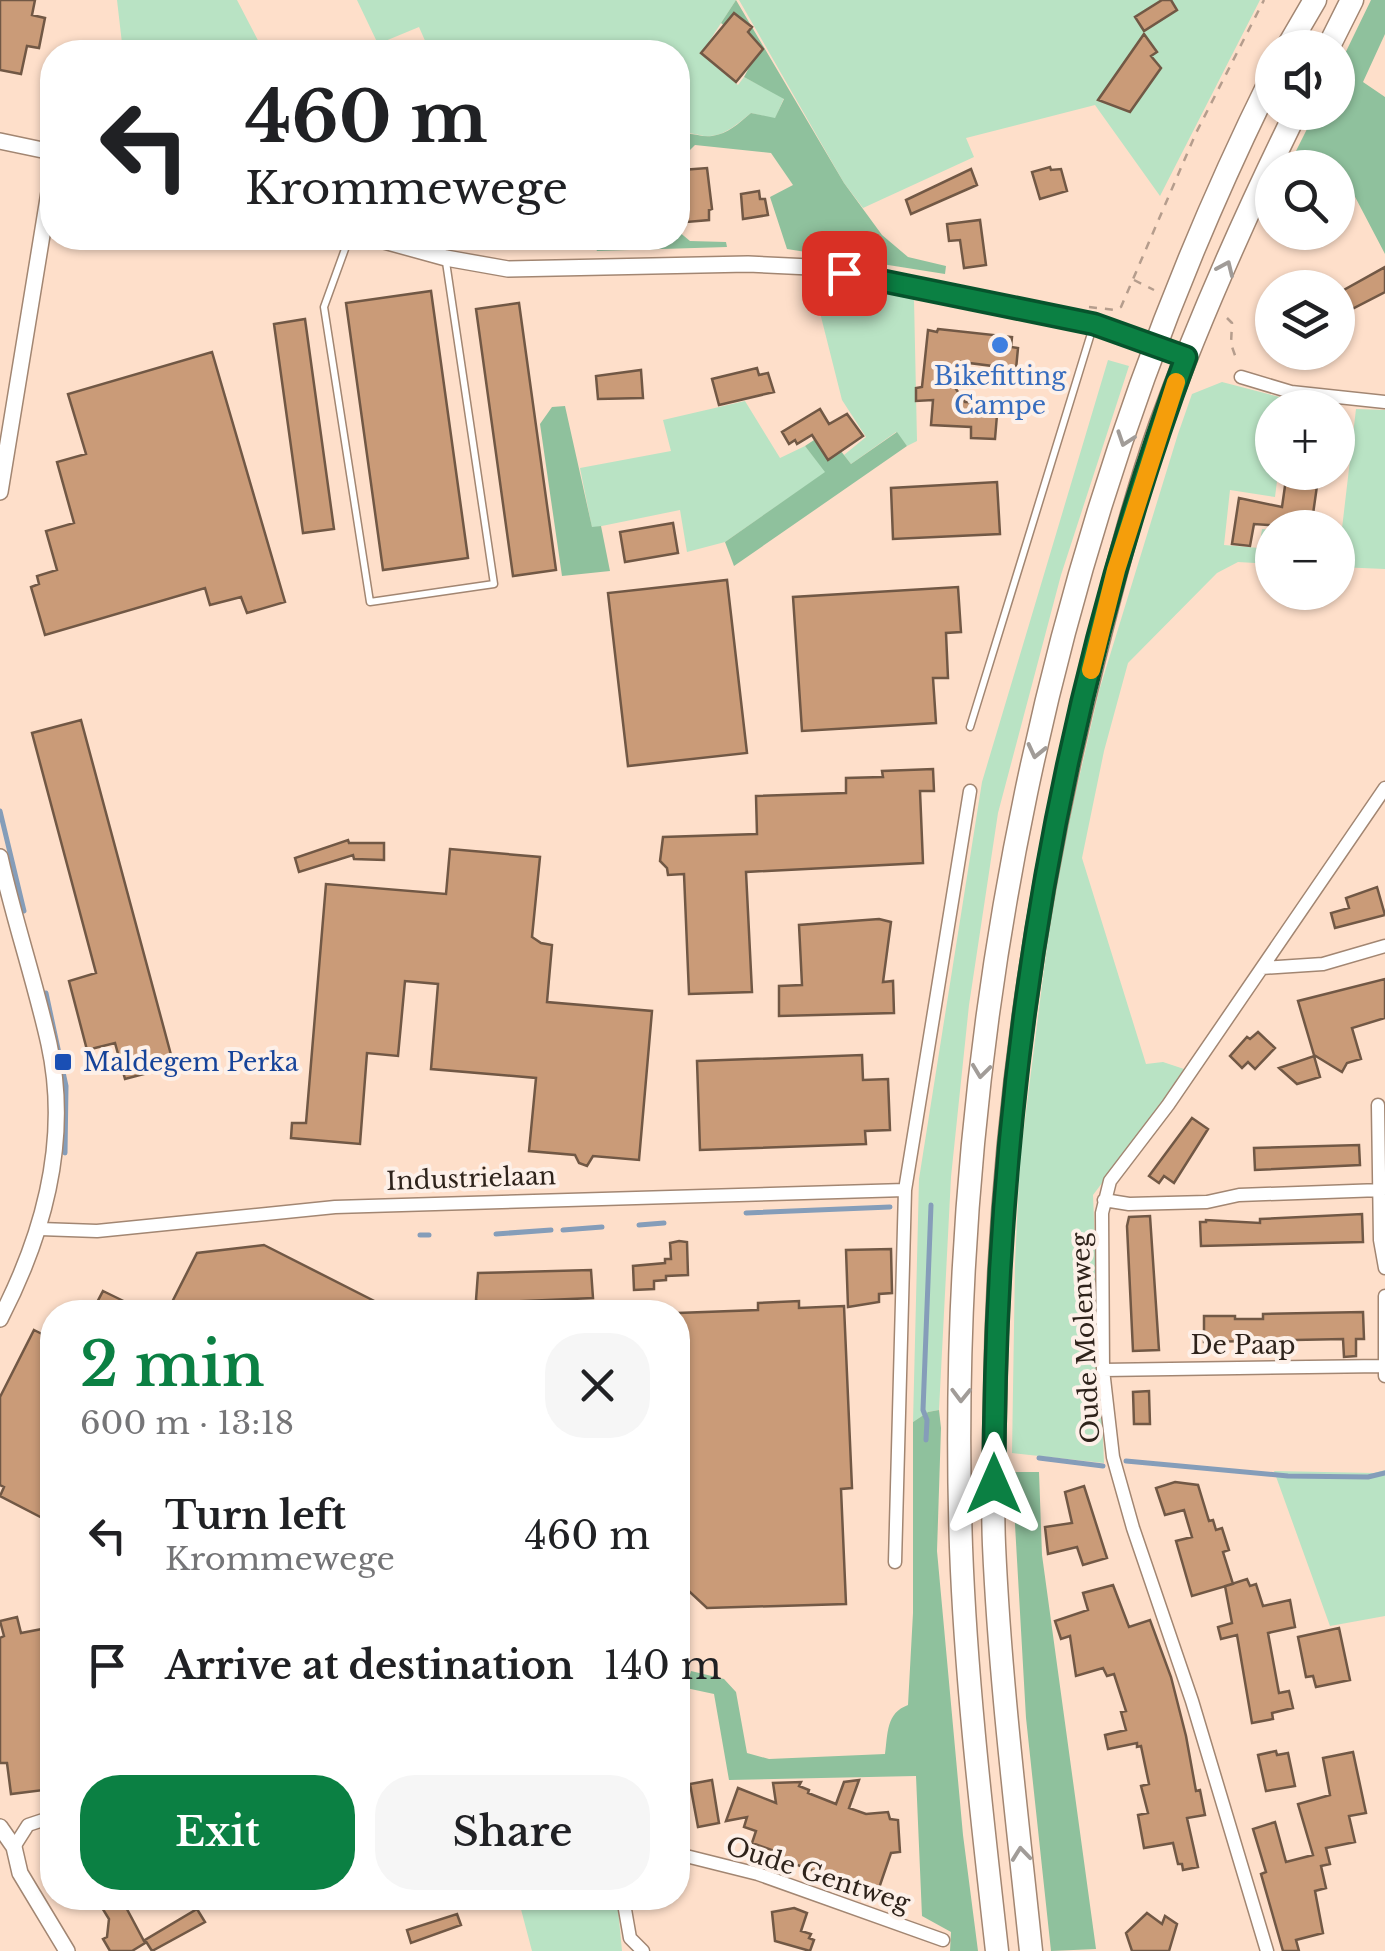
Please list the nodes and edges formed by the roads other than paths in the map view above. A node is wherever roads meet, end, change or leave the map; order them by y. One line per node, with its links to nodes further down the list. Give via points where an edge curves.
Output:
1 (1315, 0): 3 (highway)
2 (1352, 0): 4 (highway)
3 (1298, 30)
4 (1337, 30)
5 (1255, 114): 14 (highway, via 1176,287)
6 (1288, 130): 15 (highway, one-way to 6)
7 (0, 142): 8 (street)
8 (40, 150)
9 (40, 247): 18 (street)
10 (345, 250): 12 (lane, via 324,308 370,602 494,584)
11 (417, 250): 12 (street)
12 (446, 258): 13 (street, via 508,269 810,267)
13 (1094, 324): 14 (street); 19 (lane)
14 (1157, 346): 15 (street); 46 (highway, one-way to 46, via 1096,527 1047,704 1007,891 977,1101 962,1323 961,1545)
15 (1186, 357): 47 (highway, one-way to 15, via 994,1540 1006,1154 1029,962 1065,774 1116,570)
16 (1240, 377): 17 (street, via 1291,392)
17 (1385, 402)
18 (0, 492)
19 (970, 727)
20 (1385, 788): 24 (street, Oude Molenweg)
21 (970, 790): 26 (street)
22 (0, 857): 29 (street, via 54,1080 56,1155)
23 (1385, 946): 24 (street, via 1323,964)
24 (1262, 968): 28 (street, Oude Molenweg, via 1110,1181)
25 (1378, 1104): 27 (street)
26 (905, 1190): 29 (street, Industrielaan, via 335,1207 97,1230); 35 (street)
27 (1381, 1190): 28 (street, via 1207,1202); 30 (street)
28 (1104, 1200): 33 (street, Oude Molenweg)
29 (40, 1229): 32 (street)
30 (1385, 1268)
31 (1385, 1296): 34 (street, De Paap)
32 (0, 1319)
33 (1104, 1370): 34 (street, De Paap); 48 (street, Oude Molenweg, via 1112,1456)
34 (1384, 1371)
35 (895, 1562)
36 (40, 1821): 38 (street, via 28,1825)
37 (0, 1827): 38 (street)
38 (14, 1847): 40 (street)
39 (690, 1857): 43 (street, Oude Gentweg, via 758,1874)
40 (40, 1907)
41 (42, 1910): 44 (street)
42 (625, 1910): 45 (street, via 630,1938)
43 (943, 1940)
44 (66, 1951)
45 (643, 1951)
46 (996, 1951)
47 (1032, 1951)
48 (1267, 1951)

